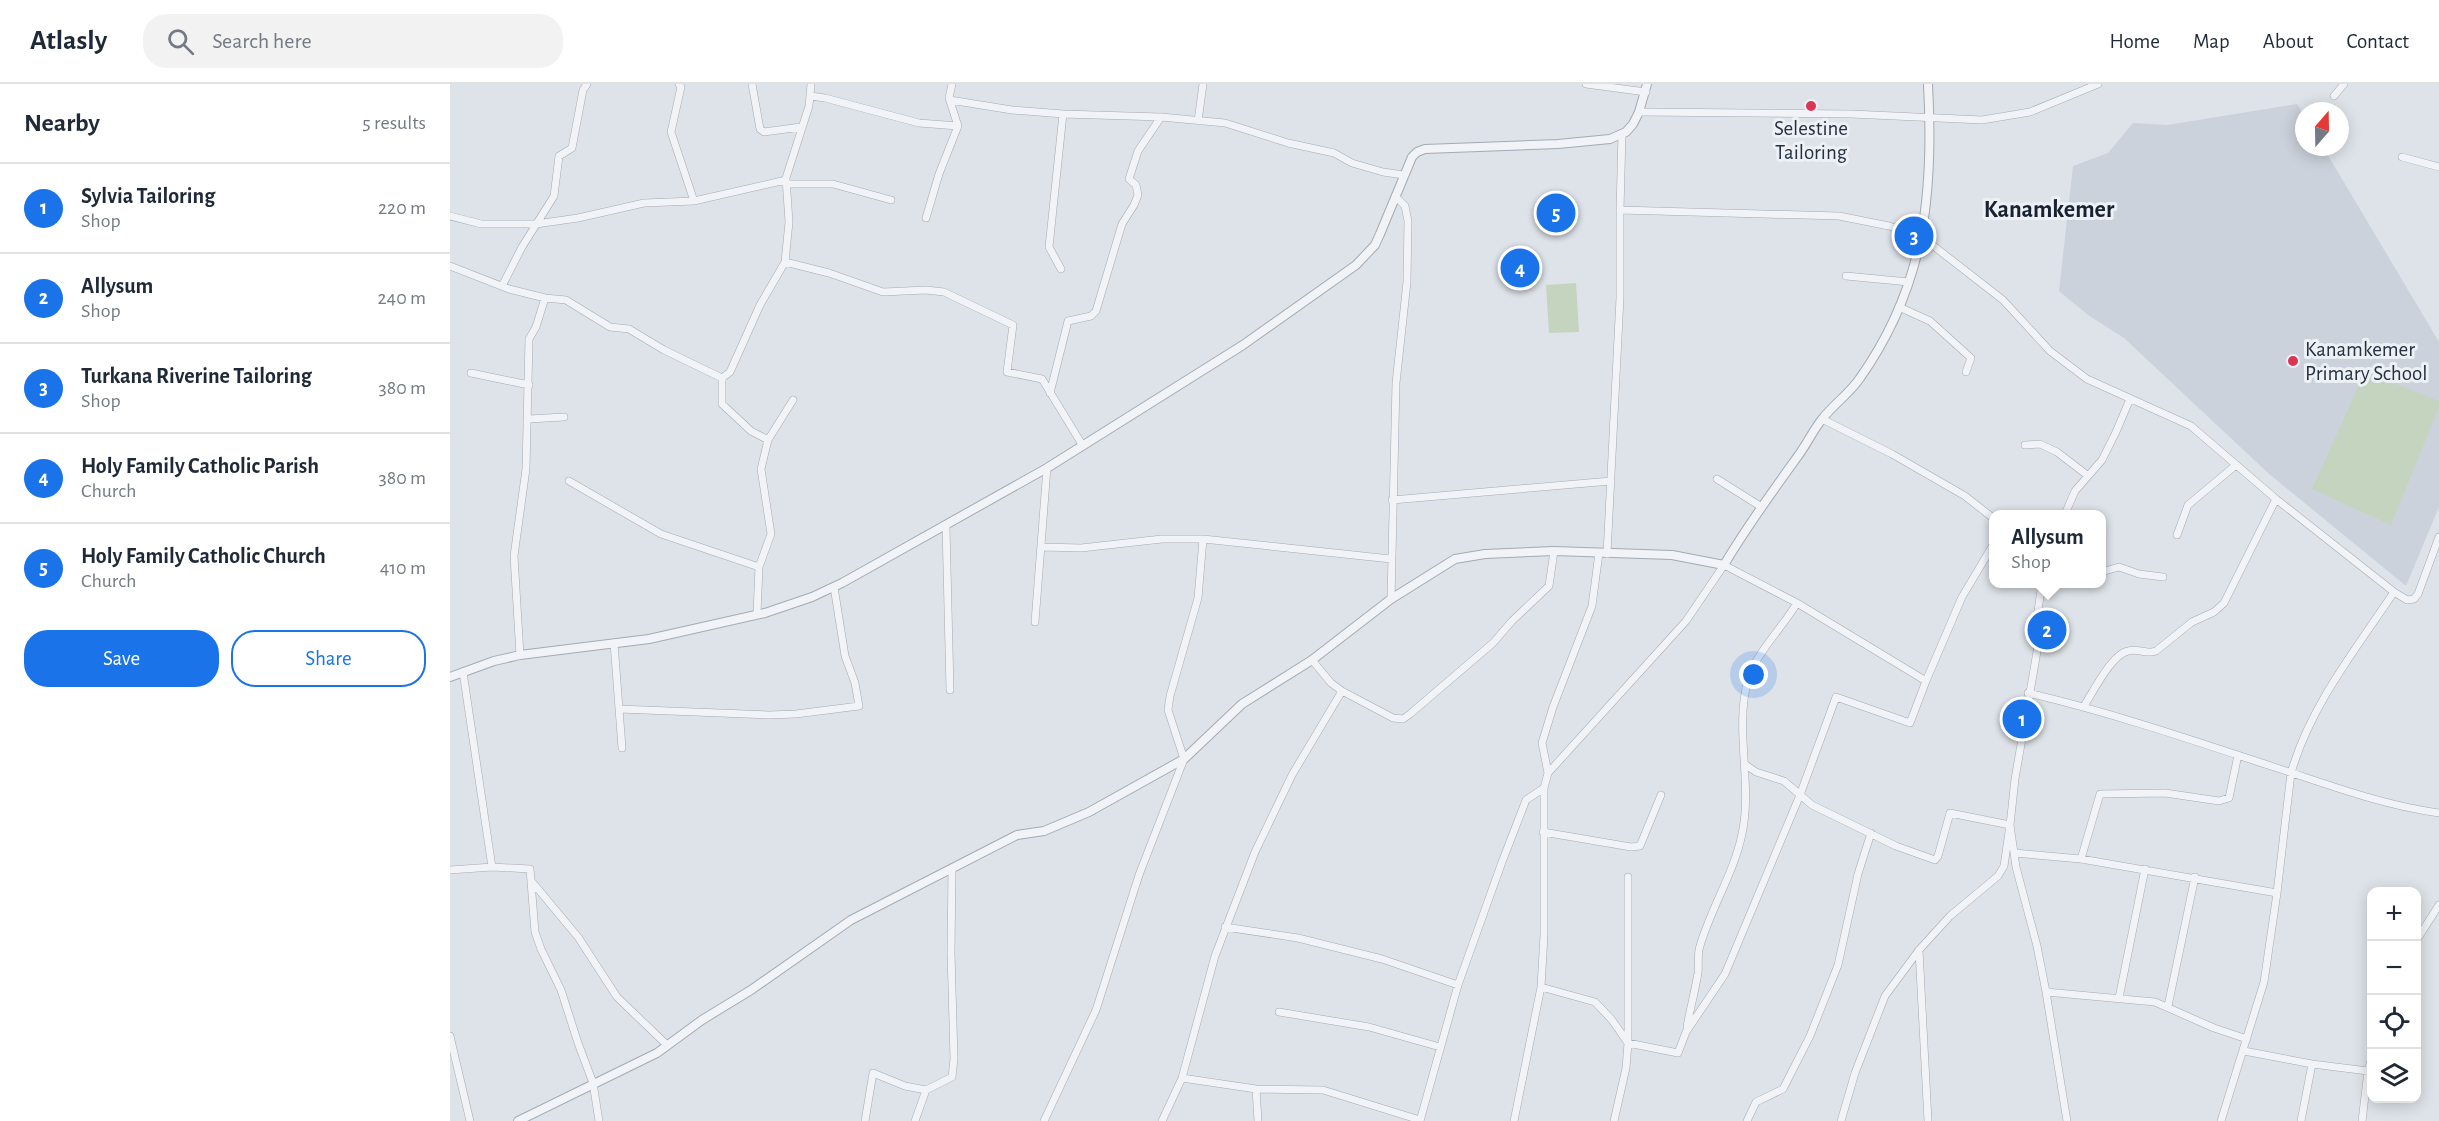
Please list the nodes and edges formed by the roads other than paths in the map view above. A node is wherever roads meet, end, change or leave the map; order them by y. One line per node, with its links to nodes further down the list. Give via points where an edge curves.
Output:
1 (587, 84): 33 (street, via 572,148 559,156 554,196)
2 (678, 84): 29 (street, via 681,87 671,132)
3 (752, 84): 21 (street, via 760,129 764,132)
4 (811, 84): 12 (street)
5 (952, 84): 14 (street)
6 (1203, 84): 19 (street)
7 (1586, 84): 11 (street)
8 (1928, 84): 18 (street)
9 (2098, 84): 18 (street, via 2050,106 2015,116)
10 (2343, 84): 13 (street)
11 (1646, 88): 15 (street)
12 (810, 96): 20 (street, via 919,123); 21 (street)
13 (2334, 96)
14 (950, 100): 16 (street); 20 (street)
15 (1639, 112): 18 (street, via 1851,114); 22 (street)
16 (1063, 114): 17 (street); 37 (street, via 1049,247)
17 (1161, 117): 19 (street); 47 (street, via 1137,153 1129,179 1136,185 1138,195 1122,224 1096,311 1068,321)
18 (1930, 119): 34 (street, via 1928,201)
19 (1198, 121): 25 (street, via 1235,125 1334,153 1352,163)
20 (958, 126): 32 (street)
21 (801, 127): 26 (street)
22 (1622, 134): 25 (street, via 1598,142 1425,149 1413,155); 30 (street)
23 (2402, 157): 24 (street)
24 (2439, 167)
25 (1404, 175): 27 (street)
26 (786, 182): 28 (street, via 833,184); 29 (street); 35 (street, via 789,222)
27 (1396, 198): 55 (street, via 1375,245 1356,265 1243,345); 63 (street, via 1405,206 1408,221)
28 (891, 200)
29 (694, 201): 33 (street, via 644,203)
30 (1620, 210): 34 (street, via 1839,216); 61 (street)
31 (450, 216): 33 (street, via 481,224)
32 (926, 218)
33 (536, 224): 40 (street)
34 (1922, 237): 39 (street); 48 (street, via 2003,300 2050,351 2087,379)
35 (785, 262): 45 (street, via 760,304 730,372); 47 (street, via 883,292 944,292 1013,325 1007,372 1042,379)
36 (450, 266): 40 (street)
37 (1061, 268)
38 (1846, 276): 39 (street)
39 (1909, 282): 42 (street)
40 (502, 286): 41 (street)
41 (545, 298): 45 (street, via 566,300 610,327 629,329); 46 (street, via 529,339)
42 (1899, 307): 43 (street, via 1930,321 1971,358); 52 (street, via 1885,339 1859,380)
43 (1966, 372)
44 (471, 374): 46 (street)
45 (722, 378): 53 (street, via 722,404 751,431)
46 (529, 385): 51 (street)
47 (1050, 393): 55 (street)
48 (2130, 399): 56 (street, via 2191,426); 58 (street, via 2102,460)
49 (793, 400): 53 (street)
50 (564, 417): 51 (street)
51 (529, 419): 88 (street, via 514,556)
52 (1822, 419): 64 (street); 66 (street, via 1892,454)
53 (768, 440): 77 (street, via 760,469 771,534)
54 (2025, 445): 58 (street, via 2040,444 2057,452)
55 (1083, 446): 57 (street)
56 (2236, 465): 62 (street); 68 (street, via 2188,505)
57 (1047, 468): 67 (street); 71 (street)
58 (2087, 475): 65 (street)
59 (1717, 480): 64 (street)
60 (569, 481): 77 (street, via 661,534)
61 (1611, 481): 63 (street); 74 (street)
62 (2276, 499): 82 (street); 96 (street, via 2224,603 2192,622 2157,651 2128,651 2116,657)
63 (1392, 500): 75 (street)
64 (1760, 506): 76 (street)
65 (2067, 510)
66 (1989, 515)
67 (946, 526): 80 (street); 93 (street)
68 (2177, 535)
69 (2439, 537): 82 (street, via 2416,597 2407,600)
70 (1203, 539): 71 (street); 75 (street); 100 (street, via 1198,598 1168,710)
71 (1042, 547): 86 (street)
72 (1554, 551): 74 (street); 83 (street, via 1455,559); 94 (street, via 1549,586 1492,643 1403,719 1393,718)
73 (1989, 552): 92 (street, via 1962,597)
74 (1603, 554): 76 (street, via 1672,555); 102 (street, via 1592,606 1542,743)
75 (1391, 559): 83 (street)
76 (1724, 565): 84 (street); 102 (street, via 1686,621)
77 (759, 567): 85 (street)
78 (2106, 571): 79 (street, via 2119,567)
79 (2163, 577)
80 (834, 586): 85 (street); 97 (street, via 845,656 859,706 769,715)
81 (2041, 588): 95 (street, via 2038,646)
82 (2394, 592): 103 (street, via 2310,723)
83 (1391, 599): 89 (street)
84 (1797, 603): 92 (street); 101 (street, via 1748,679 1742,724)
85 (757, 614): 87 (street)
86 (1035, 622)
87 (614, 644): 88 (street); 97 (street)
88 (520, 655): 90 (street)
89 (1312, 660): 94 (street); 100 (street, via 1242,705)
90 (463, 672): 91 (street); 113 (street)
91 (450, 676)
92 (1926, 681): 106 (street, via 1910,723 1836,697)
93 (950, 690)
94 (1342, 691): 122 (street, via 1282,794)
95 (2028, 693): 96 (street); 108 (street)
96 (2084, 706): 99 (street)
97 (619, 709): 98 (street)
98 (622, 748)
99 (2238, 755): 103 (street); 112 (street, via 2229,798 2219,801 2165,793 2100,794)
100 (1184, 759): 114 (street, via 1089,812 1044,831 1017,835); 150 (street, via 1139,875 1096,1010)
101 (1746, 765): 106 (street, via 1784,781); 131 (street, via 1742,836 1699,949)
102 (1548, 773): 104 (street)
103 (2291, 773): 107 (street, via 2353,795); 120 (street)
104 (1544, 788): 109 (street); 125 (street, via 1526,800)
105 (1661, 795): 109 (street, via 1640,846)
106 (1800, 795): 110 (street, via 1812,805); 131 (street, via 1725,974)
107 (2439, 813)
108 (2010, 825): 110 (street, via 1950,813 1935,860); 111 (street); 124 (street, via 2004,866 1998,876 1950,916)
109 (1543, 832): 126 (street)
110 (1871, 833): 155 (street, via 1838,965 1810,1036 1783,1089 1756,1102)
111 (2014, 853): 112 (street); 127 (street)
112 (2081, 859): 115 (street)
113 (492, 867): 116 (street); 119 (street, via 530,869)
114 (952, 869): 135 (street, via 851,920); 143 (street, via 952,1077)
115 (2145, 869): 118 (street); 128 (street)
116 (450, 870)
117 (1629, 877): 134 (street)
118 (2195, 877): 120 (street); 129 (street)
119 (533, 883): 135 (street, via 578,937 617,997); 141 (street, via 535,932 561,990)
120 (2277, 893): 133 (street, via 2264,982)
121 (2439, 905): 123 (street)
122 (1225, 927): 125 (street, via 1351,951); 140 (street)
123 (2421, 933)
124 (1919, 950): 156 (street, via 1885,996); 157 (street)
125 (1458, 986): 136 (street)
126 (1541, 987): 134 (street, via 1595,1002); 153 (street)
127 (2046, 992): 128 (street); 158 (street)
128 (2119, 998): 129 (street)
129 (2168, 1006): 133 (street)
130 (1279, 1012): 136 (street, via 1369,1027)
131 (1686, 1032): 134 (street, via 1678,1053)
132 (450, 1036): 145 (street)
133 (2247, 1040): 137 (street)
134 (1628, 1043): 154 (street)
135 (668, 1045): 141 (street)
136 (1440, 1047): 144 (street)
137 (2244, 1051): 138 (street); 159 (street)
138 (2312, 1064): 139 (street); 160 (street)
139 (2367, 1071): 161 (street)
140 (1182, 1078): 142 (street); 151 (street)
141 (594, 1083): 146 (street); 147 (street)
142 (1256, 1089): 144 (street, via 1323,1090); 152 (street)
143 (926, 1090): 148 (street, via 873,1073); 149 (street)
144 (1420, 1120)
145 (470, 1121)
146 (518, 1121)
147 (599, 1121)
148 (865, 1121)
149 (915, 1121)
150 (1044, 1121)
151 (1162, 1121)
152 (1258, 1121)
153 (1514, 1121)
154 (1614, 1121)
155 (1747, 1121)
156 (1841, 1121)
157 (1928, 1121)
158 (2067, 1121)
159 (2221, 1121)
160 (2301, 1121)
161 (2362, 1121)

